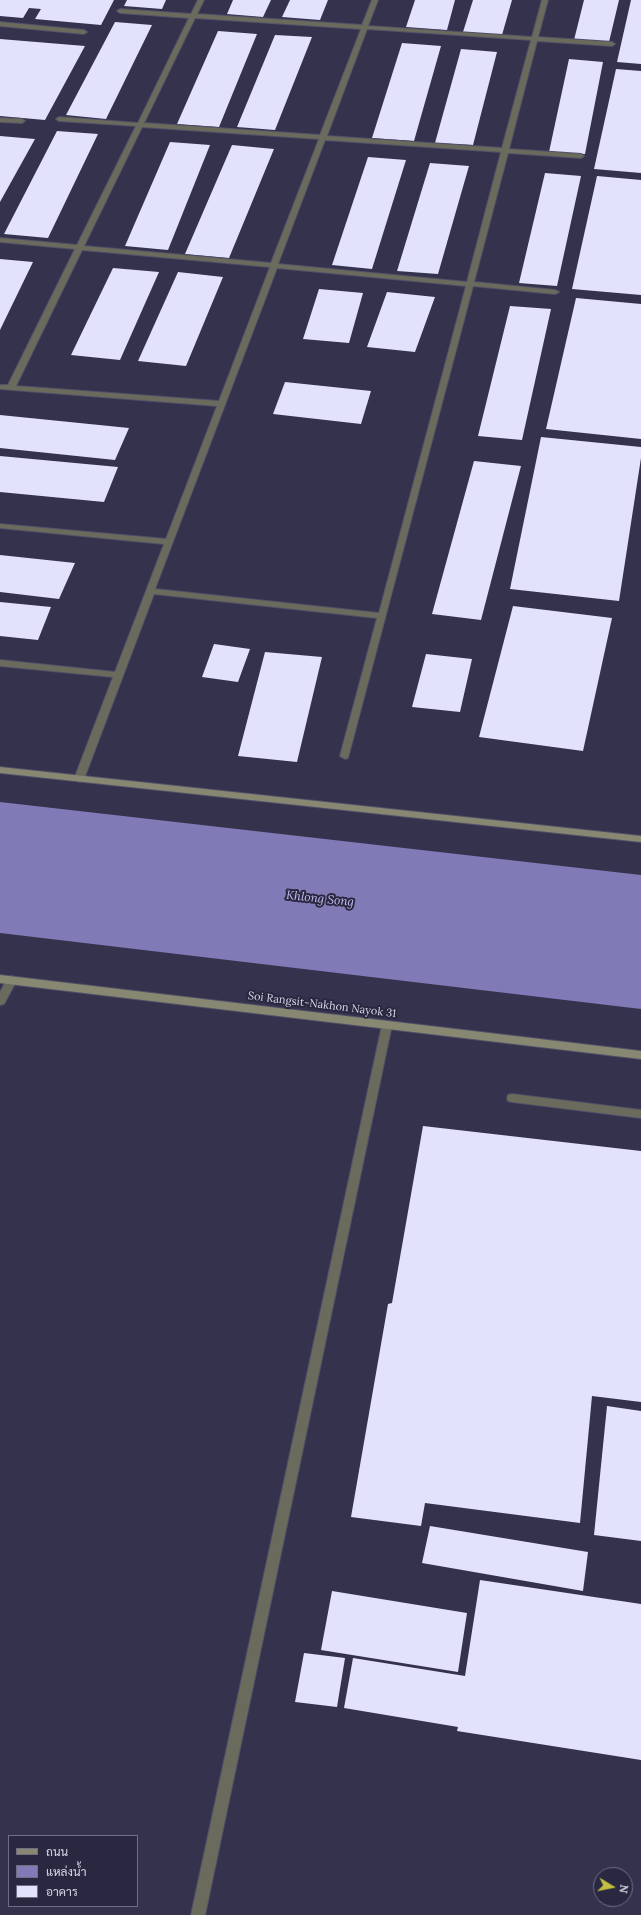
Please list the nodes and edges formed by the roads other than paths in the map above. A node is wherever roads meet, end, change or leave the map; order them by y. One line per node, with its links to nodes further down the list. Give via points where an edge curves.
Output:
1 (201, 0): 5 (street)
2 (374, 0): 7 (street)
3 (545, 0): 9 (street)
4 (120, 10): 5 (street)
5 (194, 16): 7 (street); 14 (street)
6 (0, 24): 8 (street)
7 (364, 27): 9 (street); 15 (street)
8 (84, 32)
9 (534, 39): 10 (street); 16 (street)
10 (612, 44)
11 (59, 119): 14 (street)
12 (0, 120): 13 (street)
13 (22, 121)
14 (140, 125): 15 (street); 19 (street)
15 (323, 138): 16 (street); 20 (street)
16 (505, 151): 17 (street); 21 (street)
17 (581, 156)
18 (0, 240): 19 (street)
19 (80, 247): 20 (street); 24 (street)
20 (274, 265): 21 (street); 25 (street)
21 (469, 284): 22 (street); 29 (street)
22 (554, 292)
23 (0, 387): 24 (street)
24 (11, 388): 25 (street)
25 (221, 404): 27 (street)
26 (0, 526): 27 (street)
27 (169, 542): 28 (street)
28 (150, 591): 29 (street); 31 (street)
29 (382, 616): 32 (street)
30 (0, 663): 31 (street)
31 (118, 675): 34 (street)
32 (344, 756)
33 (0, 770): 34 (street)
34 (79, 779): 35 (street)
35 (641, 839)
36 (0, 979): 37 (street, Soi Rangsit-Nakhon Nayok 31)
37 (12, 980): 38 (street); 39 (street, Soi Rangsit-Nakhon Nayok 31)
38 (0, 1001)
39 (387, 1025): 40 (street, Soi Rangsit-Nakhon Nayok 31); 43 (street)
40 (641, 1055)
41 (512, 1098): 42 (street)
42 (641, 1114)
43 (198, 1915)

